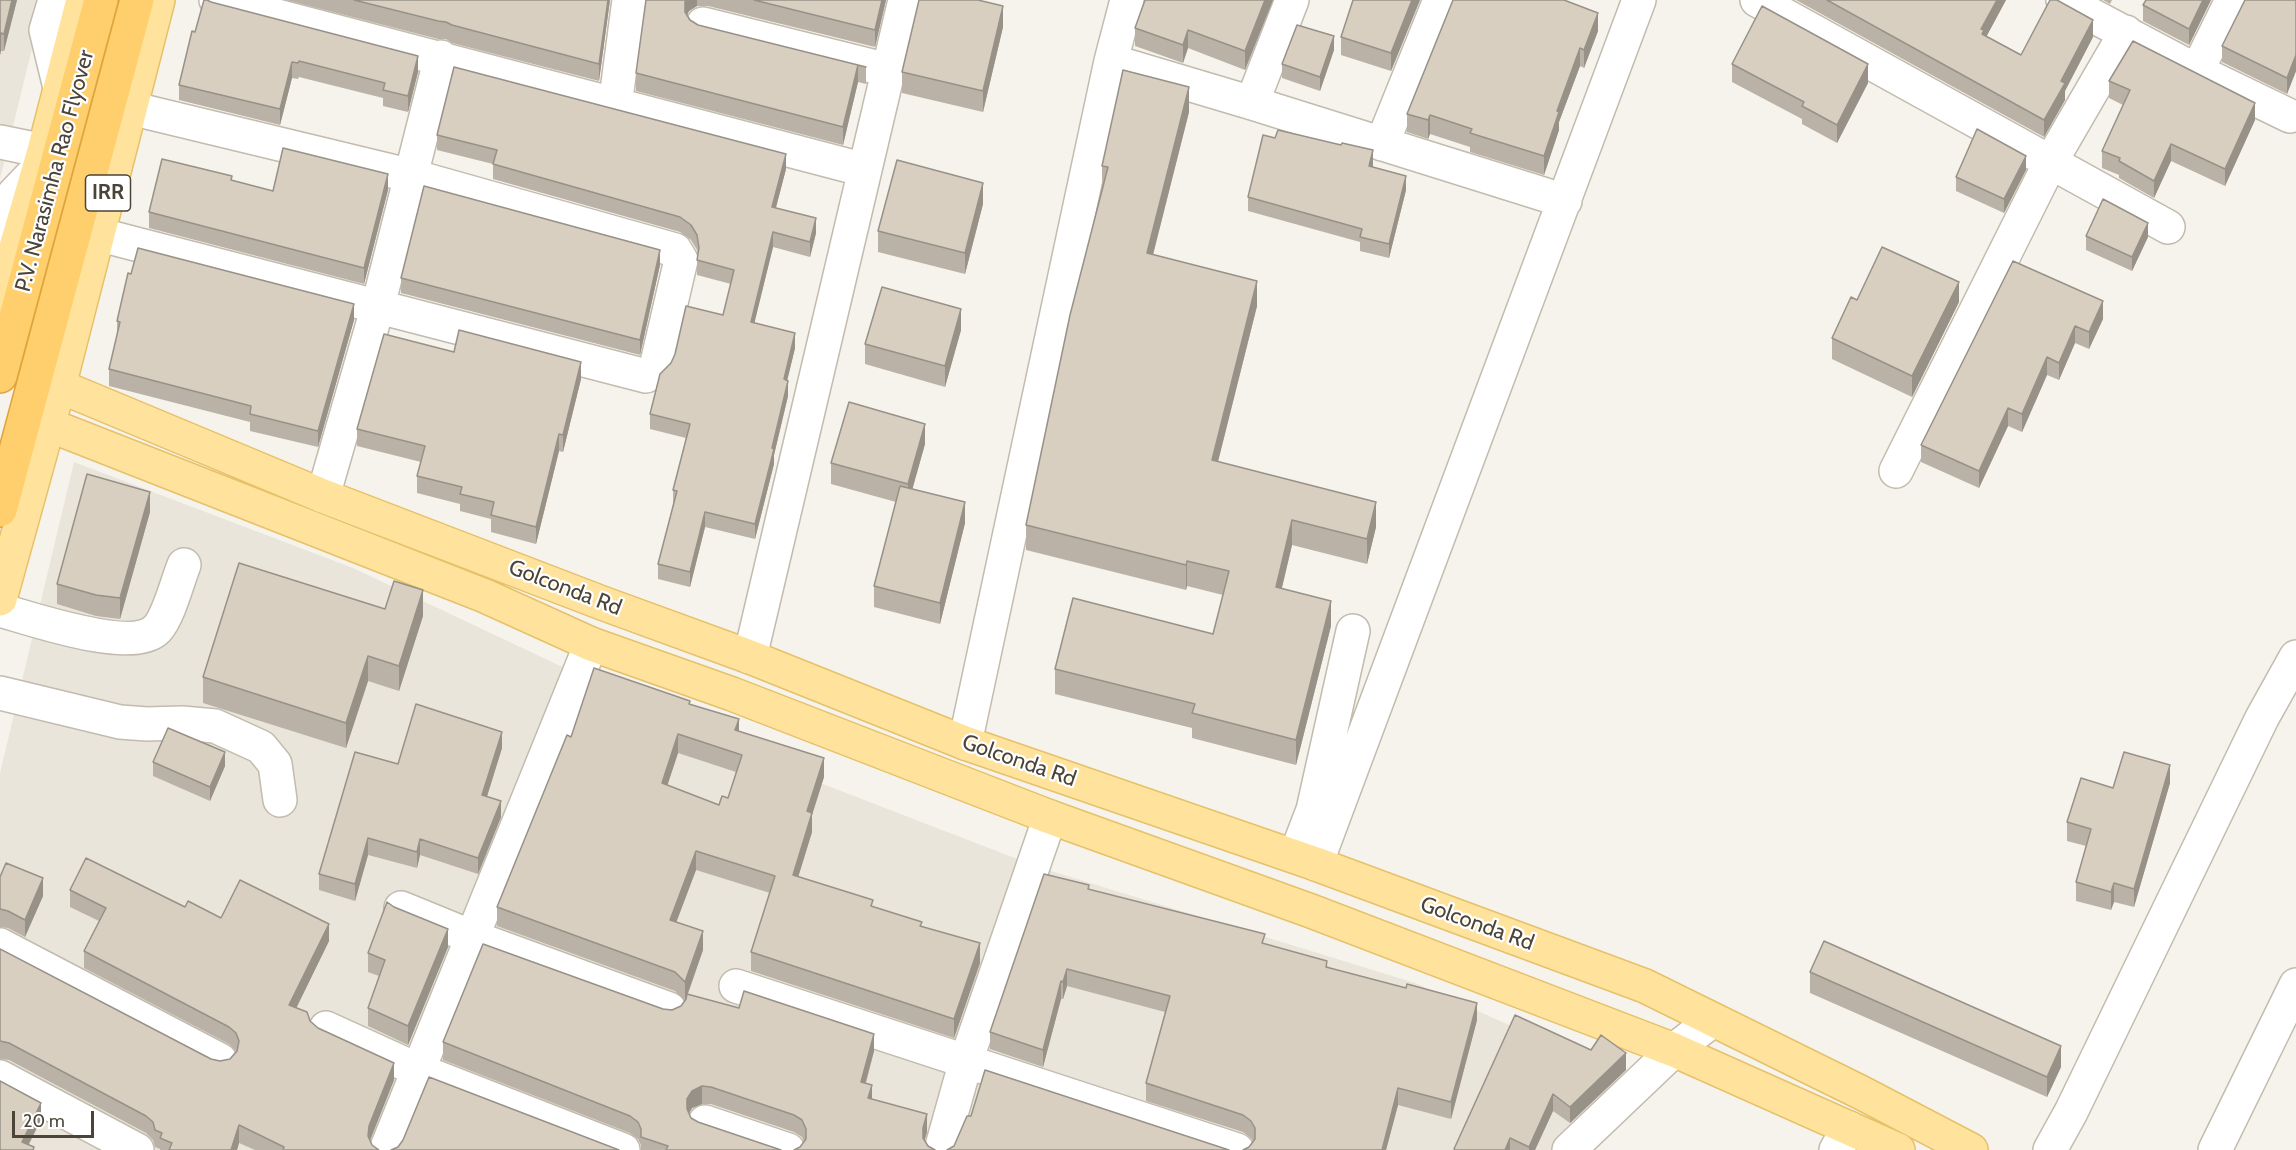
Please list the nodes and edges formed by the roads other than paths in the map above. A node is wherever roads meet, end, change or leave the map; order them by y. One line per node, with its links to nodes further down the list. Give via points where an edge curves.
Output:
1 (55, 0): 22 (street, via 46,30)
2 (83, 0): 22 (main road)
3 (100, 0): 39 (highway, P.V. Narasimha Rao Flyover)
4 (137, 0): 44 (highway, P.V. Narasimha Rao Flyover)
5 (158, 0): 25 (main road, IRR)
6 (216, 0): 18 (street)
7 (629, 0): 24 (street)
8 (905, 0): 20 (street)
9 (1127, 0): 19 (street)
10 (1292, 0): 23 (street)
11 (1440, 0): 28 (street)
12 (1639, 0): 33 (street)
13 (1757, 0): 30 (street)
14 (2062, 0): 17 (street)
15 (2232, 0): 21 (street)
16 (703, 24): 20 (street)
17 (2126, 32): 21 (street); 30 (street)
18 (441, 57): 24 (street); 32 (street)
19 (1111, 61): 23 (street); 53 (street)
20 (888, 70): 31 (street)
21 (2197, 71): 26 (street)
22 (60, 88): 29 (main road)
23 (1252, 103): 28 (street)
24 (615, 106): 31 (street)
25 (130, 108): 32 (street); 36 (main road, IRR)
26 (2290, 116)
27 (0, 142): 29 (street)
28 (1382, 144): 33 (street)
29 (41, 160): 35 (street, via 14,194); 37 (main road)
30 (2050, 163): 34 (street); 42 (street)
31 (865, 170): 50 (street)
32 (412, 176): 38 (street); 38 (street, via 675,250 681,260 657,363 646,376)
33 (1565, 201): 56 (street)
34 (2168, 227)
35 (0, 229)
36 (97, 234): 38 (street); 40 (main road, IRR)
37 (0, 302)
38 (378, 306): 43 (street)
39 (0, 376)
40 (59, 386): 41 (main road); 43 (main road, Golconda Rd)
41 (49, 426): 46 (main road); 49 (main road, Golconda Rd, via 485,597)
42 (1896, 471)
43 (323, 496): 50 (main road, Golconda Rd)
44 (0, 510)
45 (184, 564): 47 (street, via 163,620 146,636 121,639)
46 (0, 599)
47 (0, 610)
48 (1353, 631): 56 (street, via 1313,810)
49 (591, 644): 55 (main road, Golconda Rd); 58 (street)
50 (750, 657): 53 (main road, Golconda Rd)
51 (2296, 657): 81 (street, via 2262,718 2072,1113)
52 (0, 693): 54 (street, via 120,722 215,726 261,747 275,764)
53 (965, 743): 56 (main road, Golconda Rd)
54 (280, 800)
55 (1050, 817): 65 (main road, Golconda Rd, via 1311,911); 67 (street)
56 (1306, 861): 63 (main road, Golconda Rd, via 1645,986)
57 (401, 908): 58 (street)
58 (472, 937): 62 (street); 68 (street)
59 (0, 945): 66 (street)
60 (2296, 985): 82 (street)
61 (736, 986): 67 (street)
62 (669, 1009)
63 (1713, 1020): 65 (street); 80 (main road, Golconda Rd)
64 (326, 1028): 68 (street)
65 (1674, 1050): 71 (main road, Golconda Rd); 78 (street)
66 (220, 1060)
67 (966, 1061): 76 (street); 77 (street)
68 (418, 1070): 73 (street); 74 (street)
69 (0, 1077): 72 (street)
70 (705, 1122): 75 (street)
71 (1843, 1139): 79 (main road, Golconda Rd)
72 (137, 1150)
73 (386, 1150)
74 (623, 1150)
75 (788, 1150)
76 (941, 1150)
77 (1237, 1150)
78 (1569, 1150)
79 (1898, 1150)
80 (1971, 1150)
81 (2050, 1150)
82 (2215, 1150)

